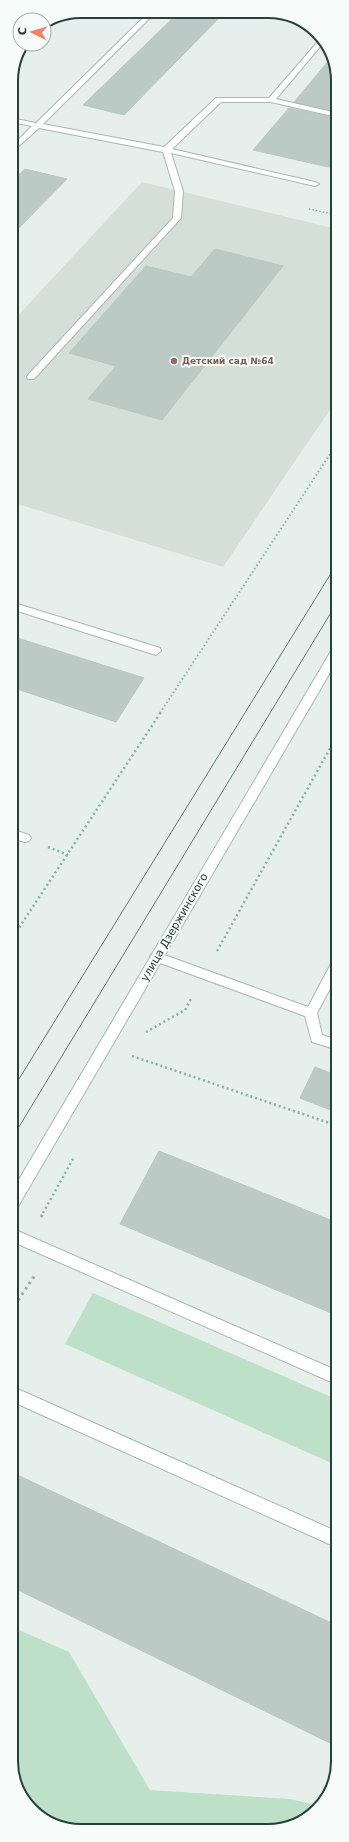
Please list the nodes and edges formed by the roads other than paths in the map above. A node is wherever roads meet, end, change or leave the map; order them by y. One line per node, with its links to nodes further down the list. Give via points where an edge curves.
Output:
1 (147, 18): 6 (main road)
2 (319, 44): 3 (main road)
3 (271, 100): 4 (main road); 8 (main road, via 219,100)
4 (331, 114)
5 (18, 121): 6 (main road)
6 (40, 124): 7 (main road); 8 (main road)
7 (18, 144)
8 (166, 150): 9 (main road); 10 (main road, via 179,191 177,218)
9 (315, 184)
10 (31, 377)
11 (18, 607): 12 (main road)
12 (156, 651)
13 (331, 661): 16 (main road, улица Дзержинского)
14 (18, 836): 15 (main road)
15 (25, 838)
16 (156, 957): 18 (main road); 20 (main road, улица Дзержинского)
17 (331, 974): 18 (main road)
18 (311, 1013): 19 (main road, via 316,1038)
19 (331, 1043)
20 (18, 1194)
21 (18, 1237): 22 (main road)
22 (331, 1375)
23 (18, 1396): 24 (main road)
24 (331, 1537)

